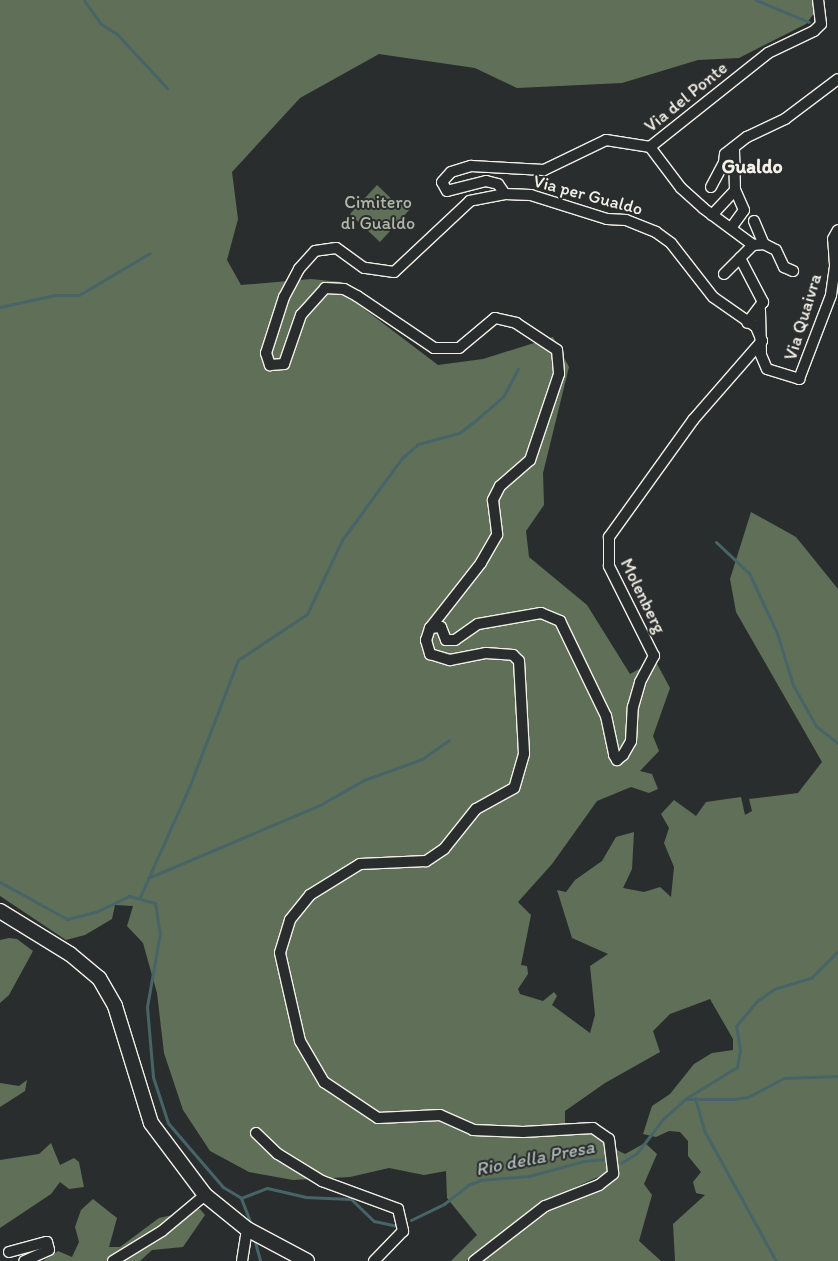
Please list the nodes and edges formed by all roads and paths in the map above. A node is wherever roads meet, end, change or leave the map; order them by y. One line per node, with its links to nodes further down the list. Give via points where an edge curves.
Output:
1 (818, 0): 3 (street, Via del Ponte, via 821,24 814,31 768,53)
2 (838, 79): 4 (street, via 785,119 747,137)
3 (650, 147): 7 (street, Via del Ponte, via 606,140 544,170 471,166 451,172 442,182 447,191 486,181 498,184); 8 (street, via 681,188)
4 (734, 148): 5 (street, via 725,154); 6 (street)
5 (711, 187)
6 (735, 190): 8 (street); 10 (street, via 744,211)
7 (505, 194): 17 (street, Via per Gualdo, via 546,199 656,232 671,243 714,297); 19 (street, Via per Gualdo, via 462,206 407,264 394,272 364,268 336,248 316,251 287,290 266,353 270,365 284,364 301,315 325,288 344,289 357,296 434,348 459,348 495,318 516,323 556,350 559,374 530,460 500,486 492,500 498,535 481,563)
8 (712, 215): 10 (street)
9 (754, 221): 12 (street)
10 (731, 228): 12 (street)
11 (838, 230): 18 (street, Via Quaivra, via 833,240 835,265 831,295 798,379 767,369 761,355)
12 (759, 244): 13 (street); 14 (street, via 776,250 784,267)
13 (740, 258): 15 (street); 16 (street, Via Quaivra, via 763,302)
14 (793, 271)
15 (724, 274)
16 (760, 310): 17 (street); 18 (street, Via Quaivra)
17 (747, 322): 18 (street, Via per Gualdo, via 756,327)
18 (762, 341): 19 (street, Molenberg, via 693,420 609,538 609,566 654,656 640,682 632,707 631,741 617,760 606,716 560,621 541,613 478,624 455,640 446,640 441,627)
19 (430, 628): 30 (street, via 426,640 430,654 450,660 486,653 513,655 519,661 524,754 514,788 476,809 444,849 426,861 360,864 310,895 290,920 280,953 300,1041 324,1082 378,1118 440,1115 473,1130 592,1128 609,1139 613,1174 598,1185 545,1206)
20 (0, 911): 22 (main road, via 70,954 99,978 118,1015 151,1123)
21 (256, 1133): 29 (street, via 278,1154 322,1181 398,1209 403,1231)
22 (205, 1195): 23 (main road); 26 (street, via 162,1230)
23 (252, 1233): 27 (street); 28 (main road)
24 (9, 1252): 25 (street, via 47,1242 48,1250)
25 (24, 1261)
26 (113, 1261)
27 (242, 1261)
28 (307, 1261)
29 (374, 1261)
30 (474, 1261)

